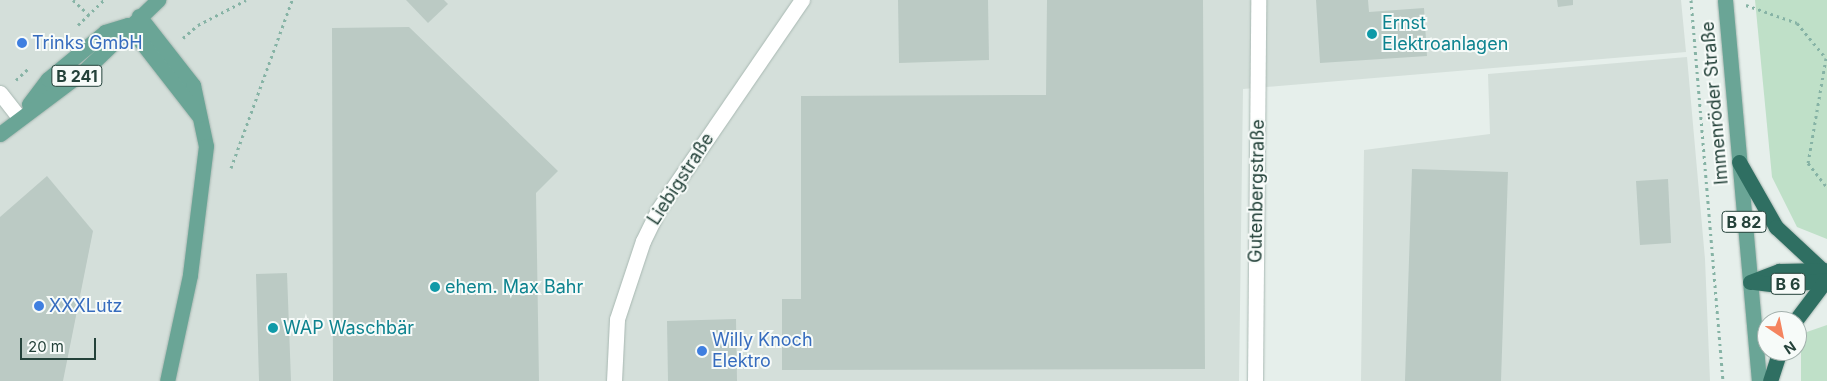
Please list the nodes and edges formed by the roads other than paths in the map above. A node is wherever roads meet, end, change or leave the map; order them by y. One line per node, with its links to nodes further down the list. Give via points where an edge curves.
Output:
1 (158, 0): 5 (main road, B 241)
2 (802, 0): 16 (street, Liebigstraße, via 658,210 640,249 617,319)
3 (1258, 0): 17 (street, Gutenbergstraße)
4 (1732, 1): 10 (main road, Immenröder Straße / B 82)
5 (133, 21): 7 (main road, B 241, via 84,71); 8 (main road); 8 (main road, via 168,51 193,85)
6 (0, 93): 7 (street)
7 (19, 117): 9 (main road, B 241)
8 (203, 122): 15 (main road, via 206,168 190,275)
9 (0, 134)
10 (1739, 162): 11 (highway, via 1776,227); 12 (main road, Immenröder Straße / B 82)
11 (1825, 275): 12 (highway, B 6, via 1779,285); 13 (highway)
12 (1750, 282): 18 (main road, Immenröder Straße / B 82)
13 (1802, 311)
14 (1777, 361): 19 (highway)
15 (167, 381)
16 (614, 381)
17 (1254, 381)
18 (1759, 381)
19 (1770, 381)

